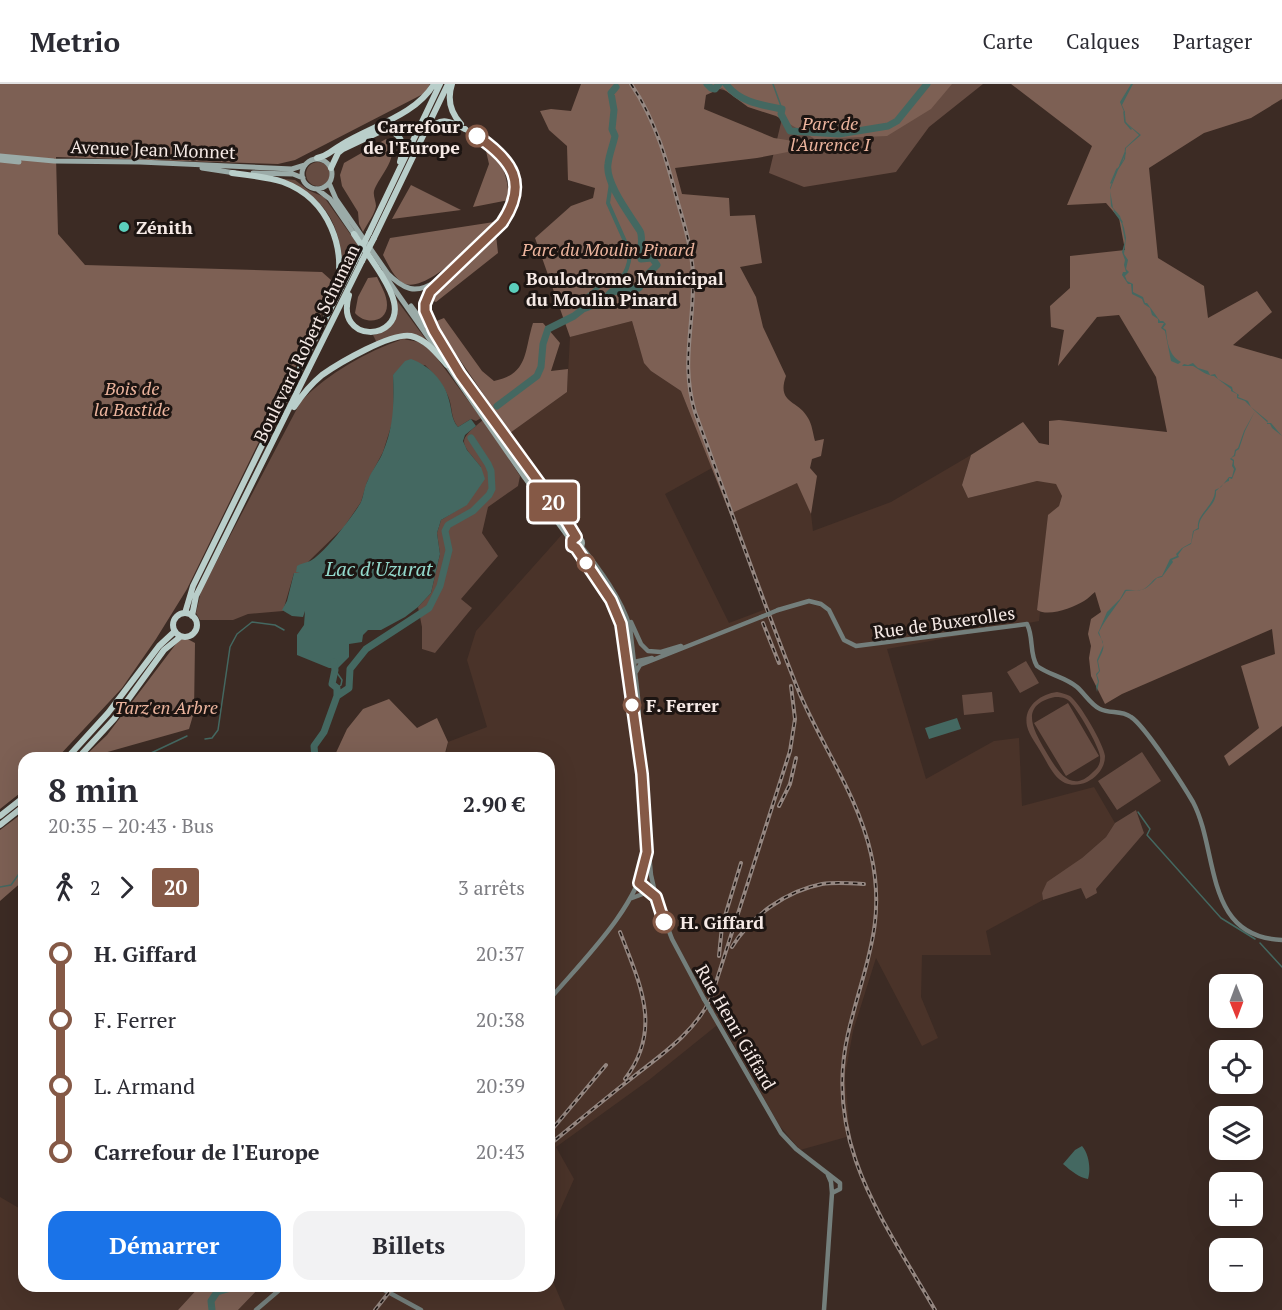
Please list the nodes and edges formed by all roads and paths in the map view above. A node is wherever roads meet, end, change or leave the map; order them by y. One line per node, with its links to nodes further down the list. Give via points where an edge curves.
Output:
1 (434, 84): 6 (main road, via 416,104)
2 (440, 84): 13 (main road, Boulevard Robert Schuman)
3 (450, 84): 4 (main road, via 450,108); 11 (main road, Boulevard Robert Schuman)
4 (465, 129): 11 (main road, via 443,120 434,125); 19 (main road, via 506,160 513,173 514,197 502,223)
5 (0, 158): 7 (main road, Avenue Jean Monnet, via 292,169); 9 (main road, Avenue Jean Monnet, via 58,165 197,167)
6 (317, 158): 7 (main road); 8 (main road)
7 (305, 165): 10 (main road)
8 (331, 168): 12 (main road); 13 (main road, via 344,148 389,130 397,134 404,146)
9 (232, 173): 10 (main road, Avenue Jean Monnet, via 292,174); 20 (main road, via 282,182 297,189 314,201 329,222 340,262 336,293)
10 (303, 178): 14 (main road, via 308,186)
11 (403, 181): 16 (main road, Boulevard Robert Schuman)
12 (329, 183): 14 (main road); 18 (main road, via 333,195)
13 (393, 185): 16 (main road, Boulevard Robert Schuman)
14 (317, 189): 15 (main road, via 330,199)
15 (354, 234): 17 (main road, via 394,302 394,315 388,326 369,333 348,319 345,309); 21 (main road)
16 (372, 236): 17 (main road, Boulevard Robert Schuman, bridge)
17 (360, 260): 20 (main road, Boulevard Robert Schuman); 23 (main road, Boulevard Robert Schuman)
18 (386, 272): 19 (main road, via 410,289 426,287); 22 (main road)
19 (446, 275): 22 (main road, via 430,292 425,311)
20 (323, 321): 26 (main road, Boulevard Robert Schuman, via 193,586)
21 (447, 365): 23 (main road, via 417,338 398,336 383,341 312,385); 24 (main road, via 525,478)
22 (460, 374): 24 (main road, via 562,514)
23 (272, 446): 27 (main road, Boulevard Robert Schuman, via 196,597)
24 (574, 540): 25 (main road, via 572,546); 25 (main road, via 582,540)
25 (579, 548): 28 (street, via 609,585); 34 (street, via 621,624)
26 (185, 613): 27 (main road); 29 (main road, via 175,618)
27 (192, 616): 30 (main road, via 197,624 195,632 190,637)
28 (627, 617): 31 (street, via 641,644 651,653); 33 (street)
29 (174, 632): 30 (main road); 36 (main road)
30 (180, 637): 37 (main road, via 164,650 114,719)
31 (693, 645): 32 (street); 48 (street, Rue de Buxerolles, bridge, via 809,600 829,610 844,640 856,646 1027,624 1037,666 1076,686 1098,708 1122,712 1137,722 1196,808 1217,890 1234,919 1250,931)
32 (659, 657): 33 (street); 35 (street, via 640,665)
33 (634, 662): 34 (street); 35 (street)
34 (627, 667): 35 (street); 38 (street)
35 (636, 678): 38 (street)
36 (72, 752)
37 (84, 752)
38 (640, 758): 43 (street)
39 (18, 802): 41 (main road)
40 (18, 811): 42 (main road)
41 (0, 816)
42 (0, 825)
43 (647, 852): 44 (street); 46 (street, Rue Henri Giffard)
44 (640, 881): 45 (street); 46 (street, via 649,884); 47 (street)
45 (648, 892): 46 (street); 47 (street)
46 (656, 895): 50 (street, Rue Henri Giffard, bridge, via 677,951 781,1133)
47 (632, 898): 49 (street)
48 (1282, 940)
49 (555, 993)
50 (833, 1181): 51 (street); 51 (street, via 839,1181 841,1186)
51 (833, 1191): 56 (street)
52 (277, 1292): 54 (street)
53 (388, 1292): 55 (street)
54 (258, 1310)
55 (421, 1310)
56 (824, 1310)

